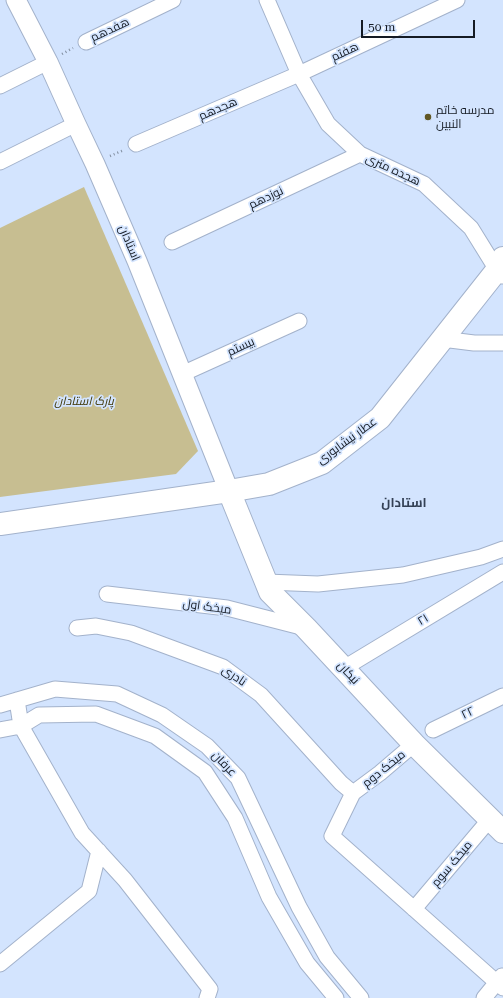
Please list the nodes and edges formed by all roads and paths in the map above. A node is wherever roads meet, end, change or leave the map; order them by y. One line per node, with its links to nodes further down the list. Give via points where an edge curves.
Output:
1 (16, 0): 6 (street, استادان)
2 (173, 0): 5 (street, هفدهم)
3 (268, 0): 7 (street, هجده متری)
4 (457, 0): 7 (street, هفتم)
5 (86, 42): 6 (path, هفدهم)
6 (48, 62): 8 (street); 9 (street, استادان)
7 (299, 74): 10 (street, هجدهم); 11 (street, هجده متری, via 328,124)
8 (0, 86)
9 (76, 124): 12 (street); 13 (street, استادان)
10 (136, 144): 13 (path)
11 (360, 154): 14 (street, نوزدهم); 15 (street, هجده متری, via 424,184 470,228)
12 (0, 162)
13 (95, 164): 19 (street, استادان, via 137,260)
14 (172, 242)
15 (501, 268): 17 (main road, عطار نیشابوری)
16 (299, 320): 19 (street, بیستم)
17 (442, 339): 18 (street); 20 (main road, عطار نیشابوری, via 380,418 322,463 269,484)
18 (503, 343)
19 (182, 374): 20 (street, استادان)
20 (230, 491): 21 (main road, عطار نیشابوری); 24 (main road, نیکان)
21 (0, 524)
22 (503, 549): 24 (street, via 481,557 404,575 318,584)
23 (503, 572): 28 (street, ۲۱)
24 (266, 582): 27 (main road, نیکان, via 270,592)
25 (107, 594): 27 (street, میخک اول, via 227,608)
26 (77, 628): 36 (street, نادری, via 96,626 131,633 223,667 261,695)
27 (306, 628): 28 (main road, نیکان)
28 (344, 668): 35 (main road, نیکان)
29 (503, 696): 34 (street, ۲۲)
30 (17, 700): 31 (street, عرفان); 32 (street); 44 (street, عرفان, via 54,689 117,694 162,715 207,746 238,778 299,907 327,957)
31 (0, 705)
32 (22, 726): 33 (street, عرفان); 38 (street, via 82,833); 43 (street, عرفان, via 39,715 96,714 155,736 205,772 235,818 269,897 284,924 307,963)
33 (0, 730)
34 (433, 730)
35 (414, 744): 36 (street, میخک دوم); 37 (main road, نیکان)
36 (353, 793): 39 (street, via 332,836)
37 (496, 825): 39 (street, میخک سوم)
38 (99, 851): 40 (street, via 89,891); 42 (street, via 125,880 210,989)
39 (414, 909): 41 (street)
40 (0, 964)
41 (501, 982): 45 (street)
42 (207, 998)
43 (336, 998)
44 (361, 998)
45 (484, 998)

